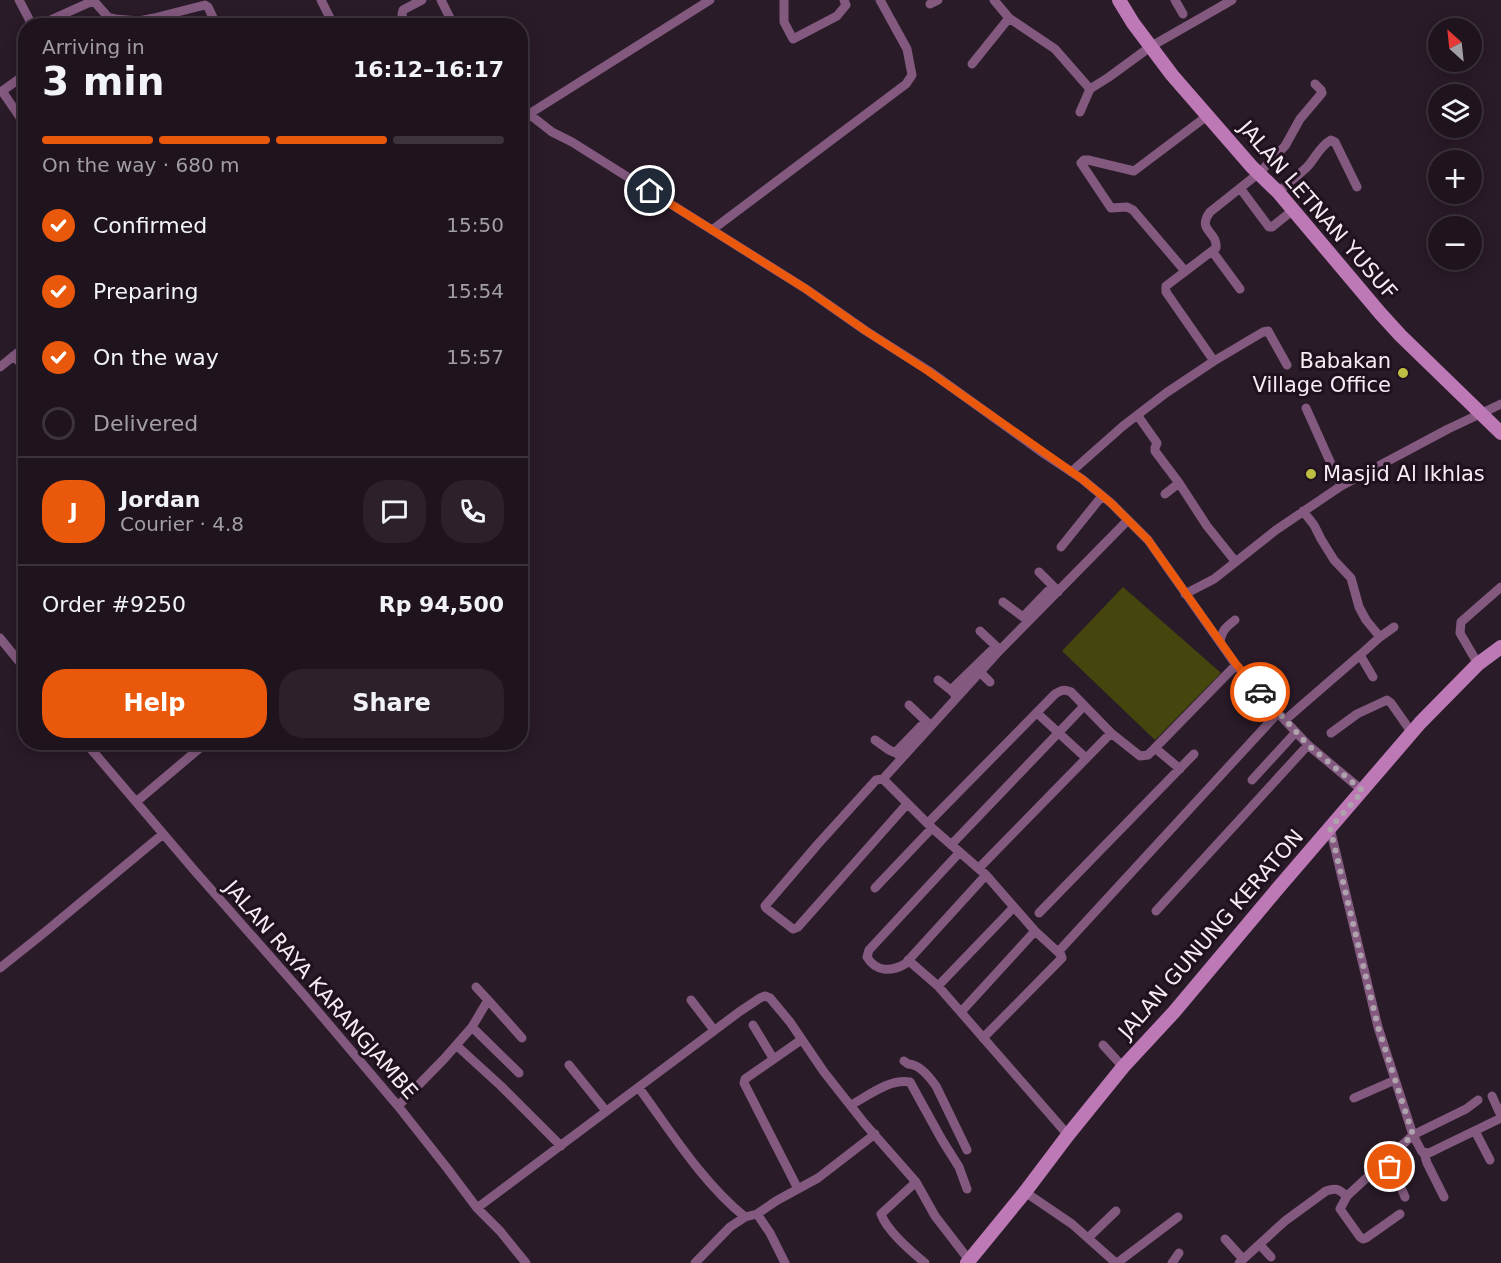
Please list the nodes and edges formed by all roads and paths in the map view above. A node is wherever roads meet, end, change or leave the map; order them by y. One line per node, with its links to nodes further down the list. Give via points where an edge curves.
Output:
1 (19, 0): 15 (street)
2 (321, 0): 20 (street)
3 (422, 0): 21 (street, via 403,10)
4 (441, 0): 22 (street)
5 (710, 0): 31 (street)
6 (784, 0): 7 (street, via 784,22 793,39 837,16 846,5)
7 (844, 0)
8 (880, 0): 39 (street, via 908,49 912,75 906,84)
9 (994, 0): 23 (street)
10 (1119, 0): 24 (street, JALAN LETNAN YUSUF)
11 (1175, 0): 14 (street)
12 (1232, 0): 24 (street)
13 (93, 1): 16 (street); 17 (street)
14 (1183, 14)
15 (28, 18)
16 (55, 18)
17 (112, 18)
18 (154, 18): 19 (street, via 205,5)
19 (213, 18)
20 (330, 18)
21 (403, 18)
22 (450, 18)
23 (1009, 18): 25 (street); 28 (street, via 1055,49)
24 (1150, 47): 28 (street); 33 (street, JALAN LETNAN YUSUF)
25 (972, 64)
26 (18, 80): 29 (street)
27 (1315, 84): 34 (street, via 1321,95 1300,119 1285,146)
28 (1090, 89): 30 (street)
29 (1, 92): 32 (street)
30 (1080, 112)
31 (529, 114): 39 (street)
32 (18, 115)
33 (1207, 116): 34 (street, JALAN LETNAN YUSUF); 41 (street, via 1133,172 1088,160 1081,163 1111,208 1133,210)
34 (1259, 173): 36 (street); 37 (street, JALAN LETNAN YUSUF)
35 (1357, 187): 37 (street, via 1331,140)
36 (1240, 188): 38 (street, via 1269,227); 40 (street, via 1206,219 1206,228 1216,244)
37 (1278, 192): 38 (street, JALAN LETNAN YUSUF)
38 (1293, 210): 51 (street, JALAN LETNAN YUSUF, via 1400,335)
39 (712, 230): 54 (street, via 928,371)
40 (1212, 251): 41 (street); 42 (street)
41 (1185, 271): 46 (street, via 1166,286 1166,292)
42 (1240, 289)
43 (18, 352): 44 (street)
44 (13, 356): 45 (street); 48 (street)
45 (18, 361)
46 (1214, 361): 47 (street, via 1268,331); 52 (street)
47 (1287, 365)
48 (0, 367)
49 (1501, 404): 51 (street)
50 (1306, 408): 56 (street)
51 (1480, 415): 53 (street, JALAN LETNAN YUSUF); 56 (street)
52 (1138, 416): 54 (street); 55 (street, via 1157,443 1155,452)
53 (1501, 434)
54 (1071, 472): 58 (street)
55 (1179, 483): 57 (street); 62 (street)
56 (1341, 486): 59 (street)
57 (1165, 494)
58 (1102, 496): 60 (street); 61 (street)
59 (1303, 511): 62 (street); 72 (street, via 1351,578 1359,607)
60 (1128, 520): 65 (street); 66 (street, via 1148,540)
61 (1061, 547)
62 (1235, 561): 66 (street, via 1214,579)
63 (1039, 572): 65 (street)
64 (1501, 587): 80 (street, via 1461,622 1460,633)
65 (1056, 589): 68 (street)
66 (1185, 594): 74 (street)
67 (1003, 602): 68 (street)
68 (1026, 619): 76 (street)
69 (1235, 620): 74 (street, via 1224,628)
70 (1394, 627): 72 (street)
71 (980, 631): 76 (street)
72 (1380, 637): 77 (street)
73 (0, 638): 78 (street)
74 (1220, 642): 79 (street)
75 (1501, 647): 80 (street, JALAN GUNUNG KERATON)
76 (999, 649): 81 (street); 85 (street, via 987,654)
77 (1360, 655): 82 (street); 89 (street)
78 (18, 660)
79 (1236, 664): 89 (street); 98 (street)
80 (1478, 664): 95 (street, JALAN GUNUNG KERATON)
81 (980, 672): 84 (street); 85 (street)
82 (1373, 677)
83 (938, 680): 85 (street)
84 (990, 682)
85 (954, 694): 90 (street)
86 (909, 705): 90 (street)
87 (1084, 706): 88 (street, via 1071,692 1061,690); 92 (street); 93 (street)
88 (1037, 713): 92 (street); 110 (street)
89 (1281, 717): 91 (street); 121 (street)
90 (928, 723): 102 (street)
91 (1296, 732): 97 (street); 106 (street)
92 (1059, 733): 103 (street); 113 (street)
93 (1111, 733): 98 (street, via 1140,756); 103 (street)
94 (1330, 733): 95 (street, via 1357,714 1390,700)
95 (1412, 733): 107 (street, JALAN GUNUNG KERATON)
96 (875, 740): 102 (street)
97 (1308, 745): 107 (street); 118 (street)
98 (1155, 748): 104 (street)
99 (92, 750): 108 (street, JALAN RAYA KARANGJAMBE)
100 (198, 750): 108 (street)
101 (1194, 754): 104 (street)
102 (899, 755): 105 (street)
103 (1086, 758): 115 (street)
104 (1180, 769): 119 (street)
105 (883, 779): 109 (street); 109 (street, via 876,780 766,908 793,929 798,927)
106 (1252, 780)
107 (1363, 791): 111 (street, JALAN GUNUNG KERATON)
108 (136, 802): 112 (street, JALAN RAYA KARANGJAMBE)
109 (907, 804): 110 (street)
110 (930, 825): 113 (street); 116 (street)
111 (1330, 828): 140 (street, JALAN GUNUNG KERATON); 143 (street, via 1378,1027)
112 (163, 834): 123 (street); 150 (street, JALAN RAYA KARANGJAMBE)
113 (951, 845): 114 (street)
114 (960, 852): 115 (street); 122 (street, via 867,954 873,965 886,970)
115 (982, 872): 117 (street); 122 (street)
116 (875, 888)
117 (1014, 907): 120 (street); 125 (street)
118 (1156, 912)
119 (1039, 914)
120 (1035, 931): 121 (street); 128 (street)
121 (1058, 952): 133 (street, via 1062,958)
122 (908, 960): 125 (street)
123 (0, 968)
124 (476, 987): 126 (street)
125 (938, 987): 128 (street)
126 (488, 1000): 130 (street); 132 (street)
127 (691, 1000): 131 (street)
128 (961, 1012): 133 (street)
129 (753, 1025): 137 (street)
130 (472, 1027): 135 (street); 142 (street)
131 (714, 1030): 134 (street, via 765,996); 145 (street)
132 (522, 1038)
133 (983, 1038): 155 (street)
134 (801, 1040): 137 (street); 149 (street)
135 (456, 1045): 150 (street); 157 (street)
136 (1102, 1045): 140 (street)
137 (773, 1058): 164 (street, via 744,1083)
138 (904, 1061): 141 (street)
139 (569, 1065): 151 (street)
140 (1123, 1067): 155 (street, JALAN GUNUNG KERATON)
141 (923, 1072): 144 (street); 158 (street, via 936,1086)
142 (519, 1073)
143 (1395, 1080): 147 (street); 156 (street)
144 (910, 1082): 149 (street, via 896,1082); 163 (street, via 959,1167)
145 (639, 1088): 151 (street); 173 (street, via 713,1187)
146 (1492, 1096): 152 (street)
147 (1353, 1098)
148 (1478, 1100): 156 (street)
149 (851, 1105): 154 (street)
150 (398, 1106): 169 (street, JALAN RAYA KARANGJAMBE)
151 (606, 1111): 157 (street)
152 (1501, 1117): 153 (street)
153 (1475, 1131): 159 (street); 160 (street)
154 (875, 1134): 162 (street); 164 (street)
155 (1068, 1135): 165 (street, JALAN GUNUNG KERATON)
156 (1413, 1135): 159 (street); 161 (street)
157 (561, 1146): 169 (street)
158 (967, 1150)
159 (1424, 1153): 168 (street)
160 (1490, 1160)
161 (1384, 1161): 166 (street); 167 (street)
162 (916, 1182): 181 (street); 185 (street, via 881,1214 903,1243)
163 (967, 1189)
164 (798, 1190): 171 (street)
165 (1025, 1192): 175 (street); 181 (street, JALAN GUNUNG KERATON)
166 (1347, 1196): 172 (street, via 1340,1209 1363,1239); 177 (street, via 1333,1188 1326,1191)
167 (1405, 1197)
168 (1444, 1197)
169 (477, 1208): 182 (street, JALAN RAYA KARANGJAMBE)
170 (1116, 1211): 175 (street)
171 (757, 1214): 173 (street); 184 (street)
172 (1400, 1214)
173 (745, 1217): 183 (street)
174 (1178, 1217): 186 (street)
175 (1088, 1238): 186 (street)
176 (1226, 1239): 180 (street)
177 (1260, 1245): 179 (street); 180 (street)
178 (1179, 1253): 187 (street)
179 (1271, 1257)
180 (1241, 1261)
181 (968, 1262)
182 (526, 1263)
183 (695, 1263)
184 (785, 1263)
185 (925, 1263)
186 (1117, 1263)
187 (1172, 1263)

